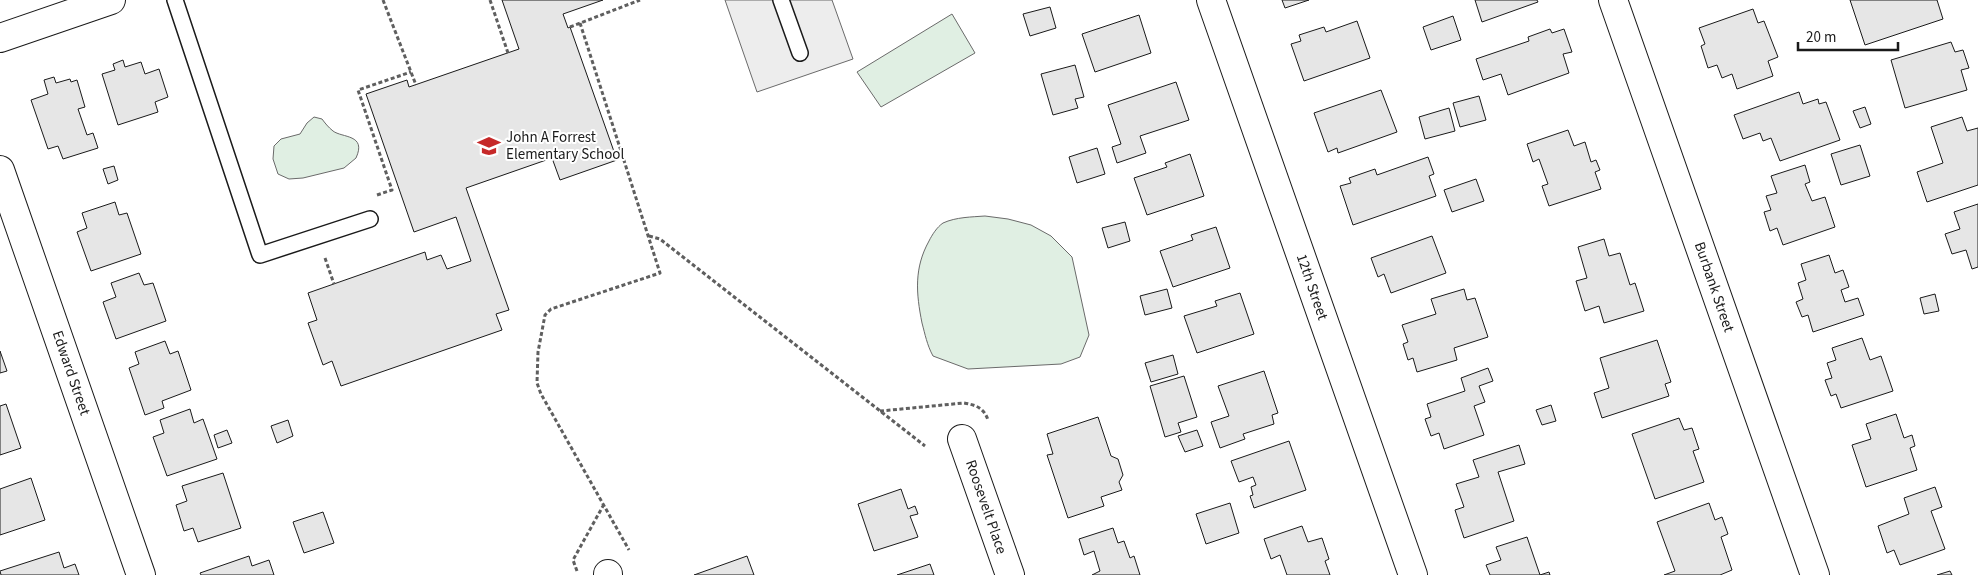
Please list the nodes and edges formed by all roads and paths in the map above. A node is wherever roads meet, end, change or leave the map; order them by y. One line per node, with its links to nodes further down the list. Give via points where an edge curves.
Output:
1 (111, 0): 11 (street)
2 (175, 0): 17 (lane, via 260,255)
3 (383, 0): 14 (path)
4 (490, 0): 12 (path)
5 (640, 0): 9 (path)
6 (781, 0): 13 (lane)
7 (1211, 0): 28 (street, 12th Street)
8 (1612, 0): 29 (street, Burbank Street)
9 (580, 23): 10 (path); 18 (path)
10 (570, 27)
11 (0, 38)
12 (508, 53)
13 (800, 53)
14 (411, 72): 15 (path); 17 (path, via 358,90 392,190 364,199)
15 (416, 85)
16 (0, 170): 25 (street, Edward Street)
17 (370, 218)
18 (649, 236): 19 (path, via 660,239); 23 (path, via 660,273 551,309 545,315 541,332 537,383)
19 (880, 411): 20 (path, via 964,403 982,409); 22 (path)
20 (988, 422)
21 (962, 439): 27 (street, Roosevelt Place)
22 (926, 446)
23 (603, 505): 24 (path); 26 (path, via 573,560)
24 (632, 556)
25 (141, 575)
26 (578, 575)
27 (1010, 575)
28 (1413, 575)
29 (1815, 575)

